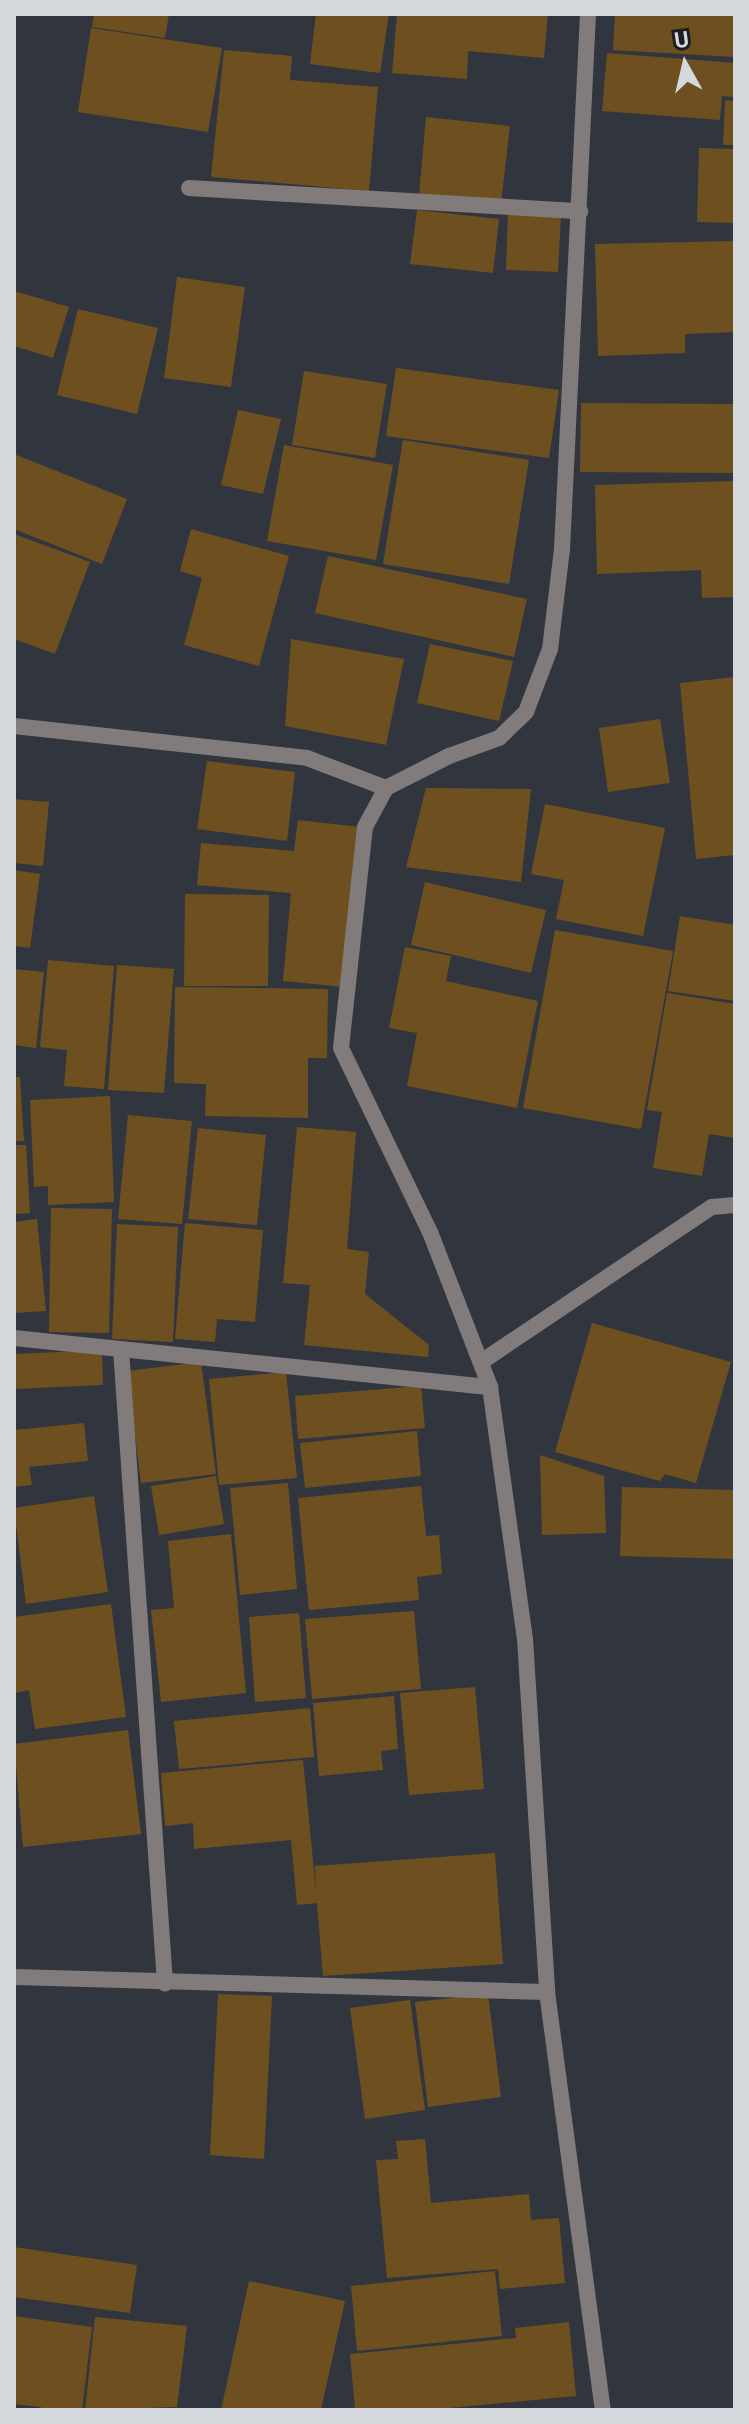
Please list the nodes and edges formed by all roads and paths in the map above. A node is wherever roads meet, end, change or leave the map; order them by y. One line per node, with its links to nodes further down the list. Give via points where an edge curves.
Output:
1 (588, 14): 3 (street)
2 (189, 188): 3 (street)
3 (580, 211): 5 (street, via 562,549 550,649 526,712 499,738)
4 (14, 726): 5 (street, via 307,758)
5 (386, 788): 9 (street, via 365,827 341,1048 430,1232)
6 (735, 1205): 9 (street, via 712,1207)
7 (14, 1338): 8 (street)
8 (121, 1349): 10 (street); 12 (street)
9 (481, 1362): 10 (street)
10 (490, 1387): 13 (street, via 525,1639)
11 (14, 1977): 12 (street)
12 (165, 1983): 13 (street)
13 (547, 1992): 14 (street)
14 (603, 2410)

